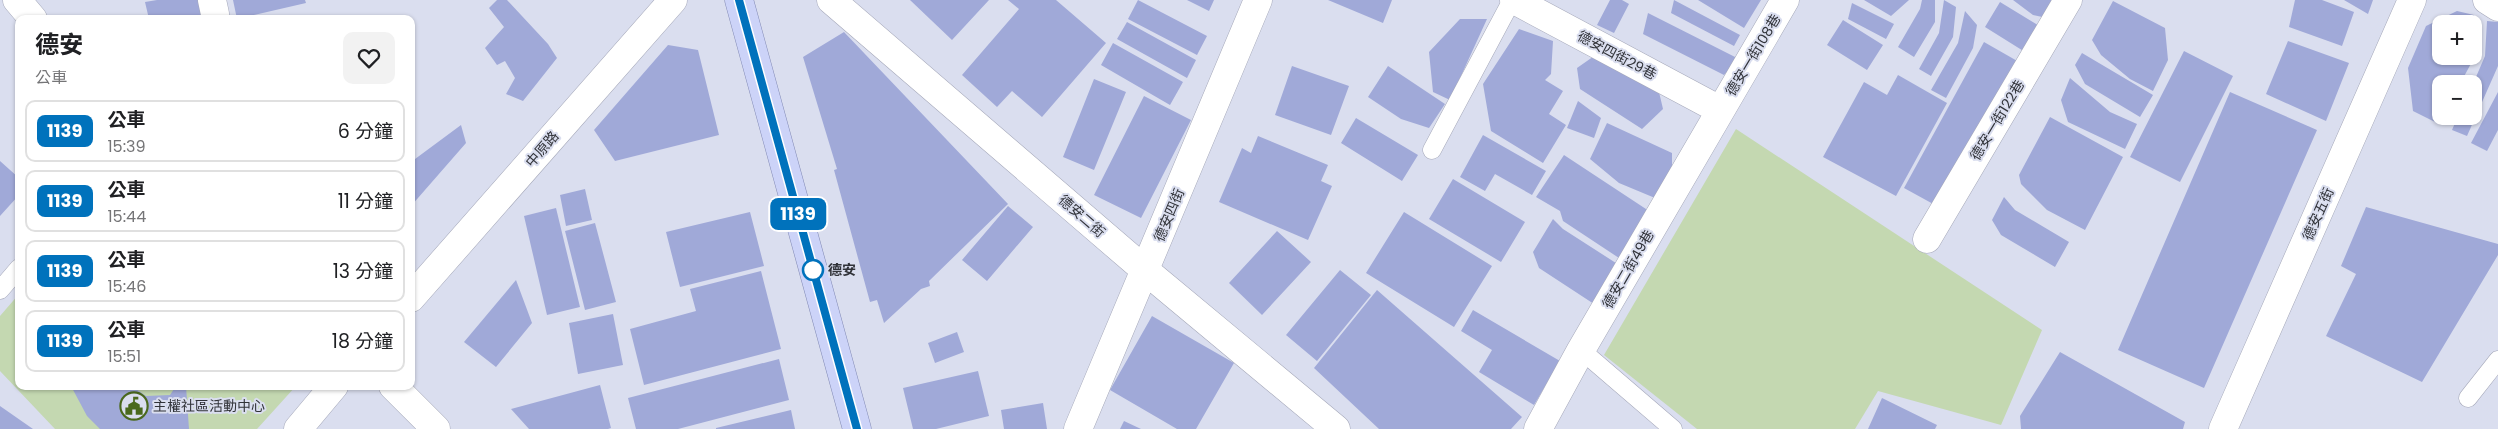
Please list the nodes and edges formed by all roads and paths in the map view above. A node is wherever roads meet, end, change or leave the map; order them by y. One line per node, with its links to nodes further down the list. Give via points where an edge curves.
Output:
1 (17, 0): 12 (street)
2 (673, 0): 19 (street, 中原路)
3 (739, 0): 27 (main road)
4 (831, 0): 16 (street, 德安二街)
5 (1258, 0): 16 (street, 德安四街)
6 (1513, 0): 13 (street, 德安四街29巷); 14 (lane)
7 (1785, 0): 13 (street, 德安一街108巷)
8 (2068, 0): 15 (street, 德安一街122巷)
9 (2412, 0): 32 (street, 德安五街)
10 (2487, 0): 11 (street)
11 (2498, 7)
12 (30, 15)
13 (1720, 110): 20 (street, 德安二街49巷)
14 (1432, 150)
15 (1927, 239)
16 (1146, 271): 28 (street, 德安四街); 29 (street, 德安二街)
17 (15, 272): 18 (lane)
18 (2, 283)
19 (415, 293)
20 (1581, 350): 30 (street, 德安二街49巷); 31 (lane)
21 (2498, 360): 24 (lane)
22 (331, 390): 25 (street)
23 (397, 390): 26 (street)
24 (2468, 398)
25 (298, 429)
26 (436, 429)
27 (857, 429)
28 (1078, 429)
29 (1336, 429)
30 (1538, 429)
31 (1672, 429)
32 (2223, 429)

